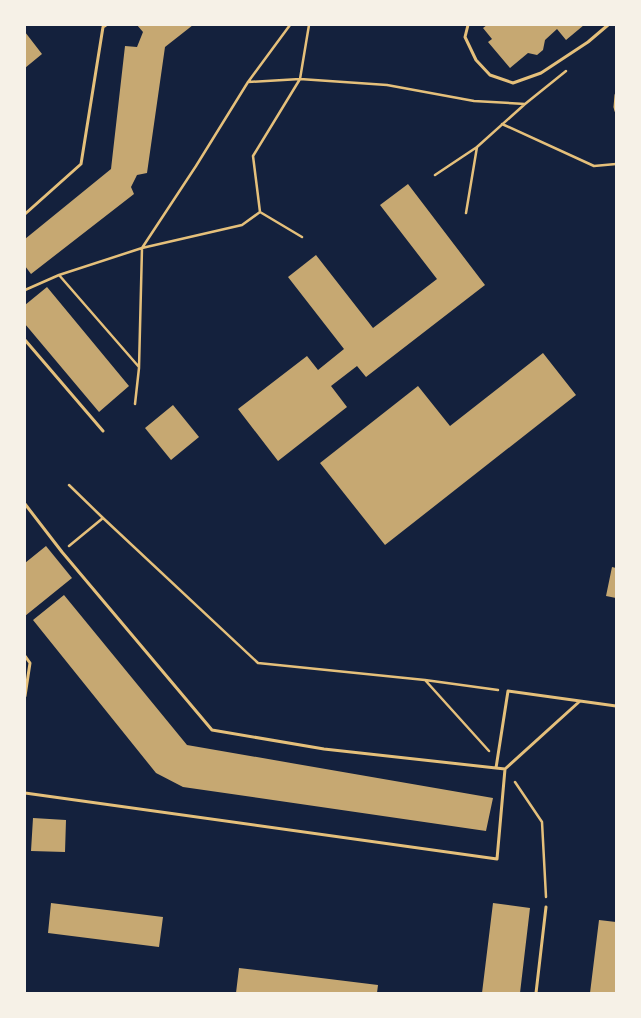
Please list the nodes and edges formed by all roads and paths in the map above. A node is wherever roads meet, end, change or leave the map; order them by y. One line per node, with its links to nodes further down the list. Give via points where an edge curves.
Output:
1 (106, 25): 18 (lane, via 103,28 81,164)
2 (290, 25): 8 (path)
3 (309, 25): 7 (path)
4 (468, 25): 5 (lane, via 465,37 476,60 490,75 513,83 541,73 588,42)
5 (608, 25)
6 (567, 70): 10 (path)
7 (300, 79): 8 (path); 10 (path, via 387,85 474,102); 16 (path, via 253,156)
8 (248, 82): 20 (path)
9 (616, 95): 11 (lane)
10 (525, 104): 12 (path)
11 (616, 111)
12 (502, 124): 13 (path); 14 (path, via 594,166)
13 (477, 147): 15 (path); 17 (path)
14 (616, 164)
15 (435, 175)
16 (260, 212): 19 (path); 20 (path, via 242,225)
17 (466, 213)
18 (25, 214)
19 (302, 237)
20 (142, 248): 21 (path); 24 (path)
21 (60, 275): 22 (path); 24 (path)
22 (25, 290)
23 (25, 340): 26 (lane)
24 (139, 368): 25 (path)
25 (136, 404)
26 (103, 430)
27 (69, 485): 29 (path)
28 (25, 504): 30 (lane)
29 (103, 518): 30 (path); 32 (path, via 258,663)
30 (62, 552): 36 (lane, via 212,730 324,749)
31 (25, 656): 33 (lane, via 30,662)
32 (508, 691): 34 (lane); 36 (lane)
33 (25, 696)
34 (580, 701): 35 (lane); 37 (lane)
35 (616, 706)
36 (496, 768): 37 (lane)
37 (506, 769): 38 (lane, via 497,859)
38 (25, 793)
39 (546, 907): 40 (lane)
40 (536, 993)

